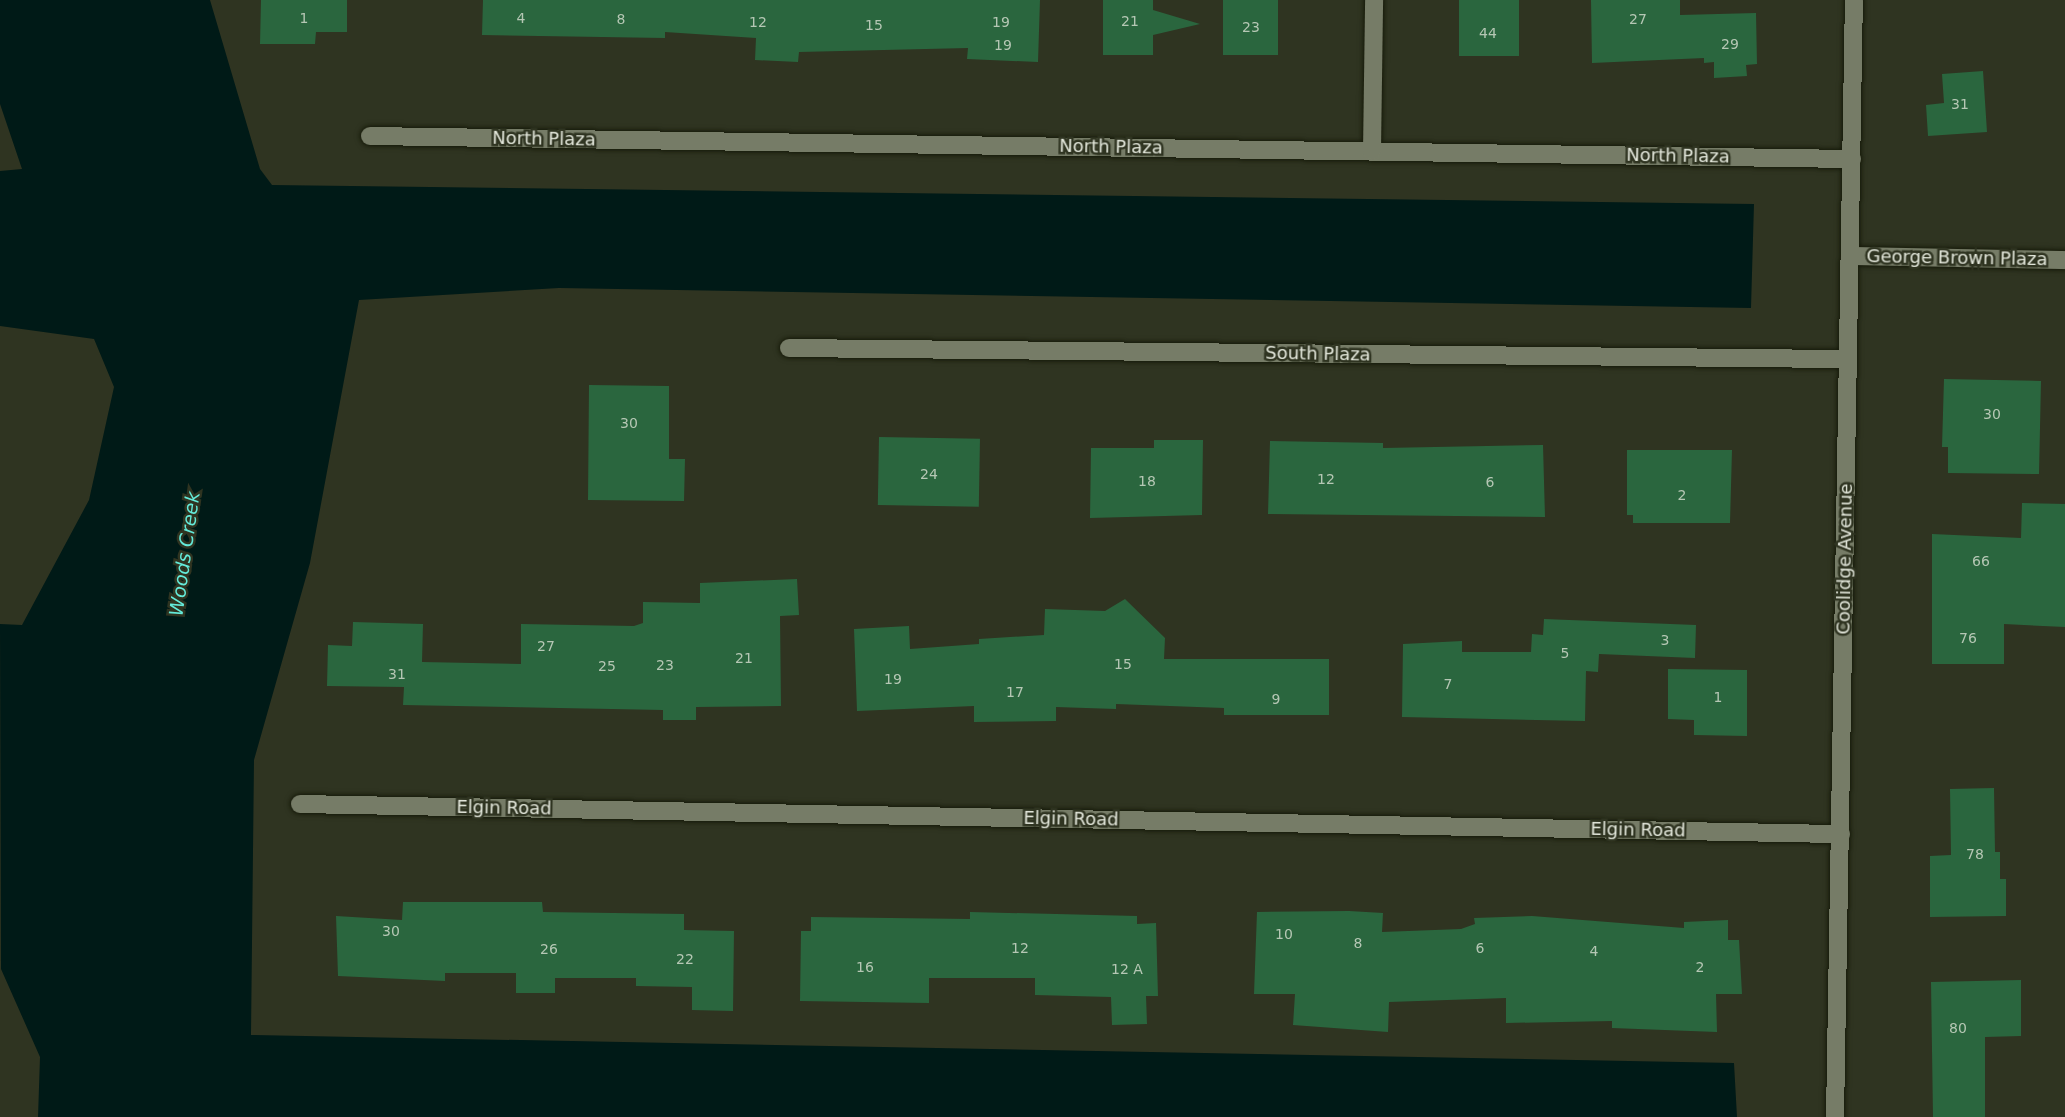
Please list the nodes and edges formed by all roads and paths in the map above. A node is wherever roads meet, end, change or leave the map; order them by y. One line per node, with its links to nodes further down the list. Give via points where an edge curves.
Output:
1 (1374, 0): 4 (street)
2 (1854, 0): 5 (street, Coolidge Avenue)
3 (370, 136): 4 (street, North Plaza)
4 (1372, 151): 5 (street, North Plaza)
5 (1852, 159): 6 (street, Coolidge Avenue)
6 (1850, 256): 7 (street, George Brown Plaza); 9 (street, Coolidge Avenue)
7 (2065, 260)
8 (789, 348): 9 (street, South Plaza)
9 (1847, 359): 11 (street, Coolidge Avenue)
10 (300, 804): 11 (street, Elgin Road)
11 (1841, 834): 12 (street, Coolidge Avenue)
12 (1835, 1117)

